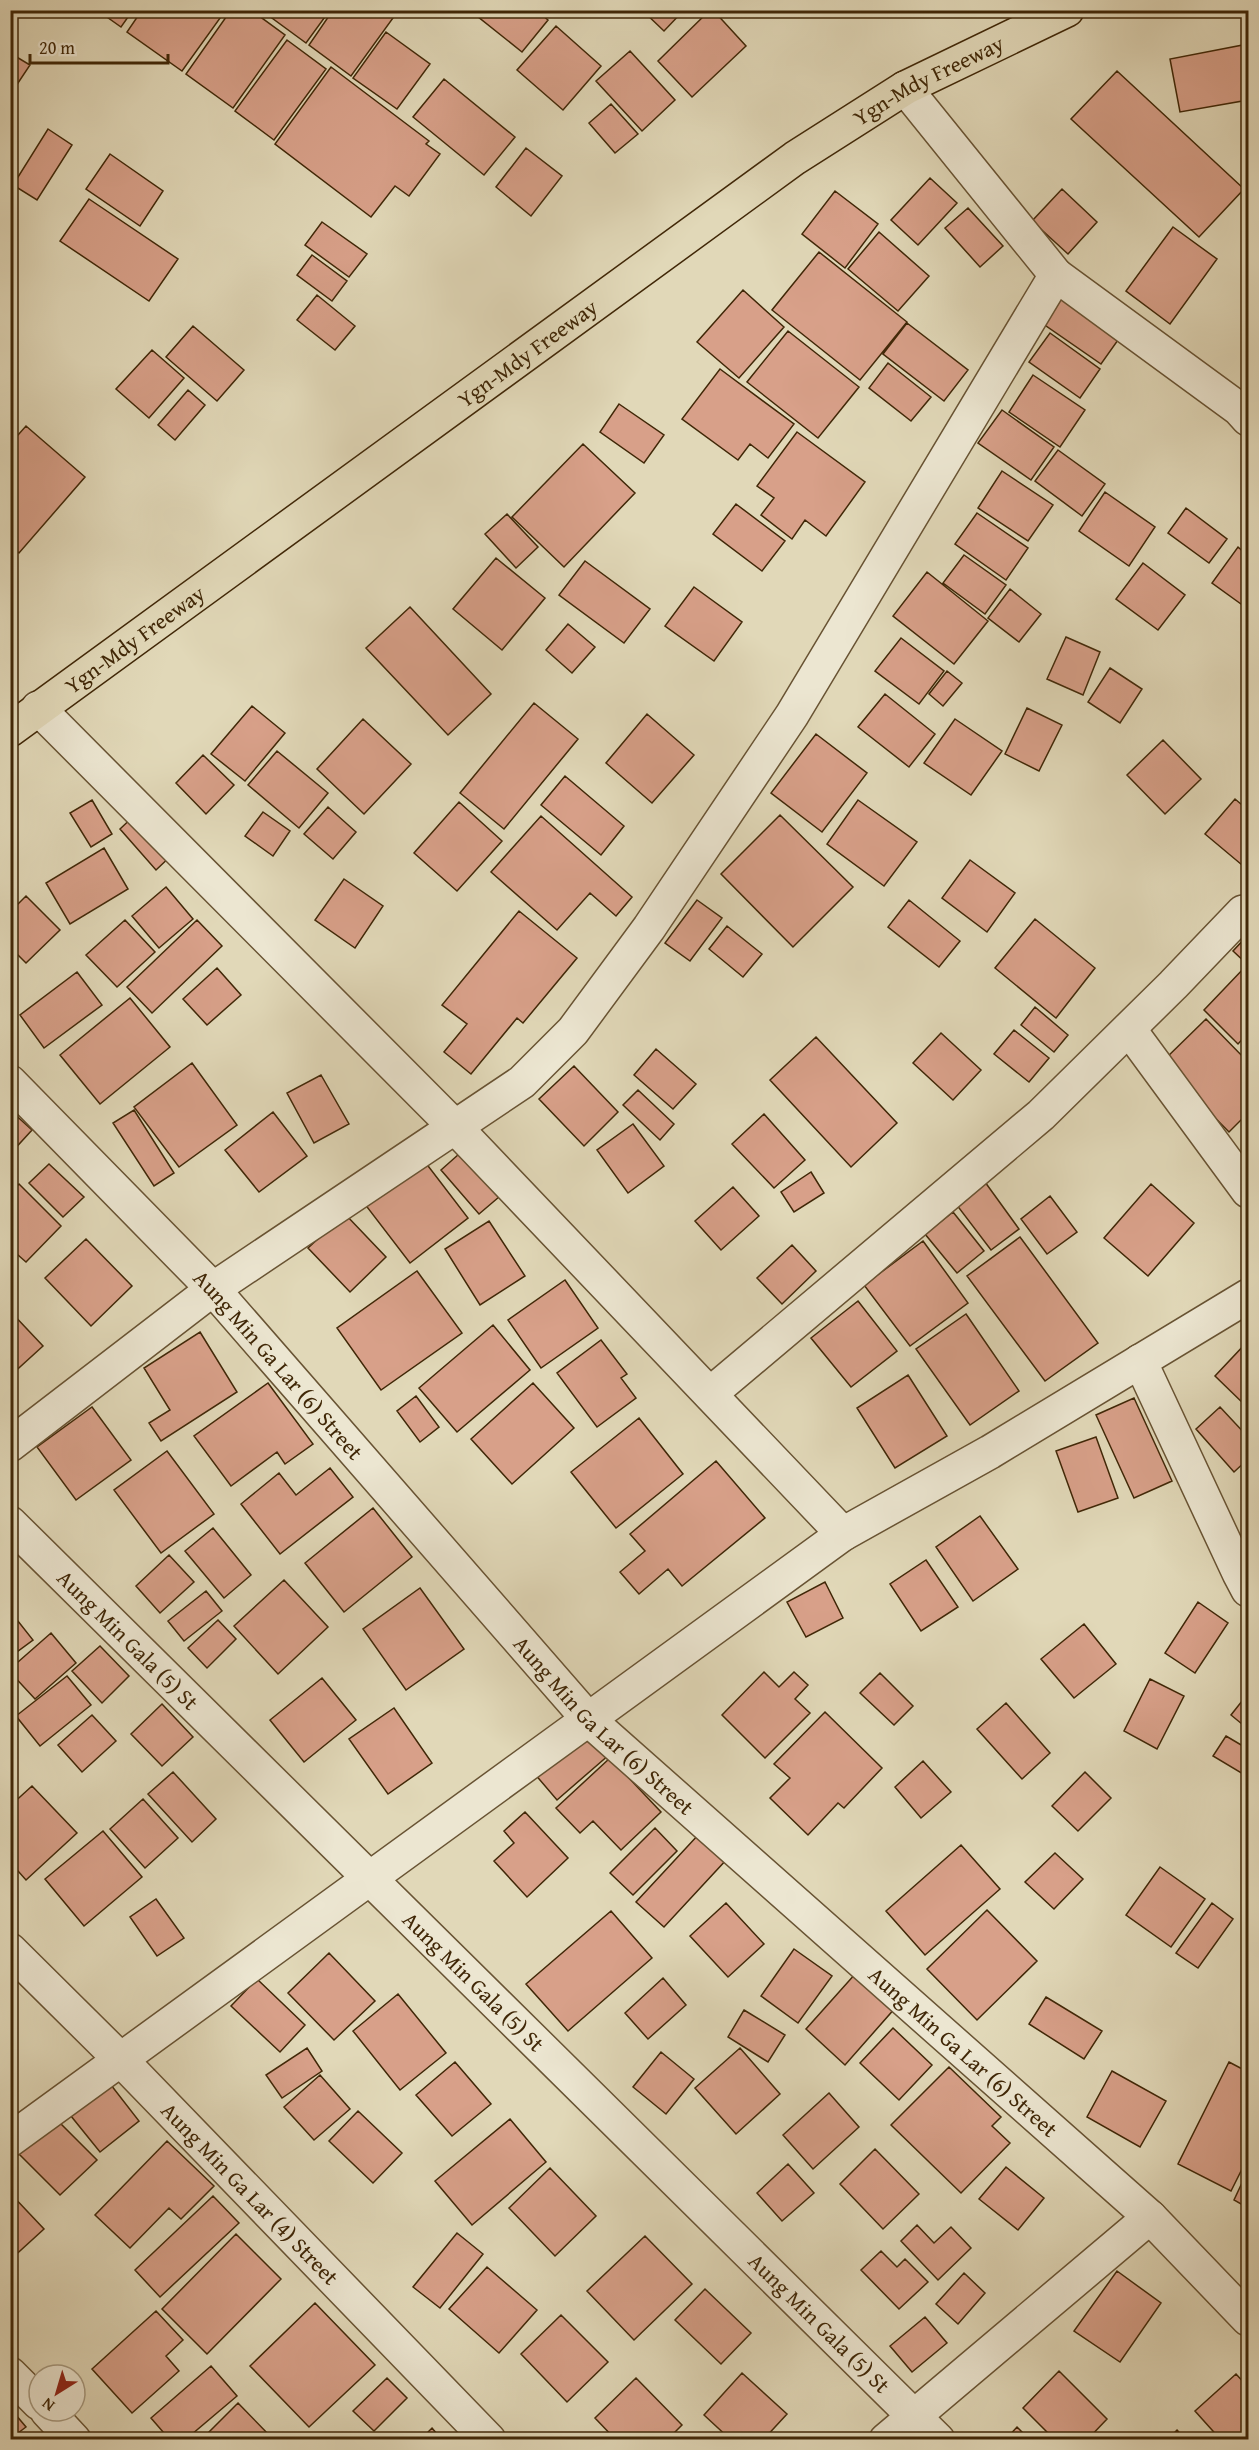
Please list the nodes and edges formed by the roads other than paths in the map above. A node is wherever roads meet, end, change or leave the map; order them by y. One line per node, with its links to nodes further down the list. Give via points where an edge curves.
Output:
1 (1067, 10): 2 (main road, Ygn-Mdy Freeway)
2 (905, 88): 3 (street); 5 (main road, Ygn-Mdy Freeway, via 795,158)
3 (1056, 275): 4 (street); 10 (street, via 792,716 649,928 573,1031 522,1082)
4 (1248, 419)
5 (38, 708): 6 (main road, Ygn-Mdy Freeway); 10 (street)
6 (10, 730)
7 (1243, 912): 8 (street)
8 (1129, 1029): 11 (street); 15 (street, via 1041,1115)
9 (10, 1082): 12 (street, Aung Min Ga Lar (6) Street)
10 (454, 1127): 12 (street); 15 (street)
11 (1248, 1191)
12 (213, 1289): 16 (street); 20 (street, Aung Min Ga Lar (6) Street)
13 (1248, 1296): 14 (street)
14 (1140, 1361): 18 (street, via 990,1452); 19 (street)
15 (710, 1394): 18 (street)
16 (10, 1445)
17 (10, 1523): 21 (street, Aung Min Gala (5) St)
18 (843, 1534): 20 (street)
19 (1248, 1590)
20 (590, 1720): 21 (street); 25 (street, Aung Min Ga Lar (6) Street)
21 (372, 1878): 23 (street); 29 (street, Aung Min Gala (5) St)
22 (10, 1950): 23 (street, Aung Min Ga Lar (4) Street)
23 (122, 2061): 24 (street); 32 (street, Aung Min Ga Lar (4) Street)
24 (10, 2140)
25 (1150, 2217): 26 (street, Aung Min Ga Lar (6) Street); 29 (street)
26 (1248, 2319)
27 (10, 2374): 28 (street)
28 (27, 2391)
29 (915, 2415): 33 (street); 34 (street, Aung Min Gala (5) St)
30 (59, 2423): 31 (street)
31 (74, 2439)
32 (489, 2439)
33 (886, 2439)
34 (938, 2439)

